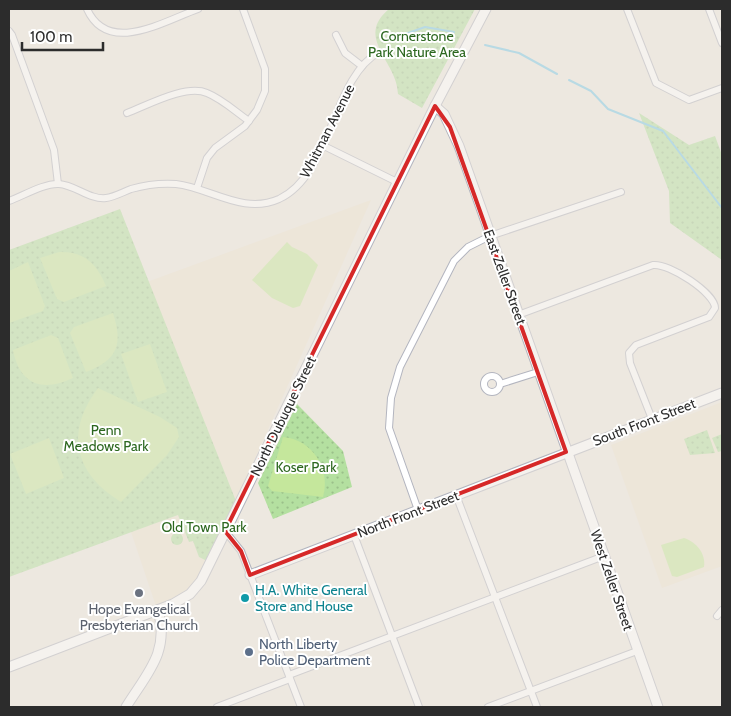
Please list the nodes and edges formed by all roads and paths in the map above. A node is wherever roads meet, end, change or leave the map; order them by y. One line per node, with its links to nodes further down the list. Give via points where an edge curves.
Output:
1 (87, 9): 2 (street, via 104,30 126,34)
2 (198, 9)
3 (243, 9): 15 (street, via 266,80 263,97)
4 (486, 9): 13 (street, North Dubuque Street)
5 (627, 9): 12 (street, via 656,83 689,100)
6 (710, 9): 9 (street)
7 (9, 31): 18 (street, via 54,150)
8 (336, 35): 11 (street, via 345,52)
9 (722, 43)
10 (379, 52): 11 (street, Whitman Avenue)
11 (362, 66): 16 (street, Whitman Avenue)
12 (722, 88)
13 (435, 106): 17 (street, North Dubuque Street); 22 (street, East Zeller Street, via 444,114 459,146)
14 (127, 113): 15 (street, via 184,91 198,90 214,96)
15 (249, 121): 19 (street, via 240,132 212,151 203,164)
16 (322, 145): 17 (street); 19 (street, Whitman Avenue, via 300,183 277,199 246,204)
17 (397, 182): 31 (street, North Dubuque Street)
18 (58, 184): 19 (street, Whitman Avenue, via 106,198 152,185); 21 (street)
19 (197, 188)
20 (621, 192): 22 (street)
21 (9, 201)
22 (490, 236): 23 (street, East Zeller Street); 30 (street, via 468,247 454,261 393,386 390,428)
23 (518, 315): 24 (street, East Zeller Street); 27 (street, via 654,265 672,268 710,297 715,308 709,316 631,349 630,363)
24 (538, 372): 25 (street); 28 (street, East Zeller Street)
25 (500, 384)
26 (722, 392): 27 (street, South Front Street)
27 (652, 419): 28 (street, South Front Street)
28 (566, 452): 29 (street, North Front Street); 33 (street, West Zeller Street)
29 (456, 495): 30 (street, North Front Street); 35 (street)
30 (418, 510): 32 (street, North Front Street)
31 (225, 531): 34 (street, via 240,551); 36 (street, North Dubuque Street, via 201,581 190,594)
32 (354, 535): 34 (street, North Front Street); 39 (street)
33 (604, 556): 35 (street); 40 (street, West Zeller Street)
34 (250, 575): 42 (street)
35 (494, 596): 39 (street); 43 (street)
36 (158, 610): 41 (street); 44 (street, via 163,633 160,650)
37 (722, 610): 38 (street)
38 (717, 616)
39 (392, 635): 42 (street); 47 (street)
40 (637, 650): 43 (street); 50 (street, West Zeller Street)
41 (9, 667)
42 (289, 677): 45 (street); 46 (street)
43 (530, 691): 48 (street); 49 (street)
44 (126, 707)
45 (217, 707)
46 (301, 707)
47 (419, 707)
48 (488, 707)
49 (536, 707)
50 (658, 707)

